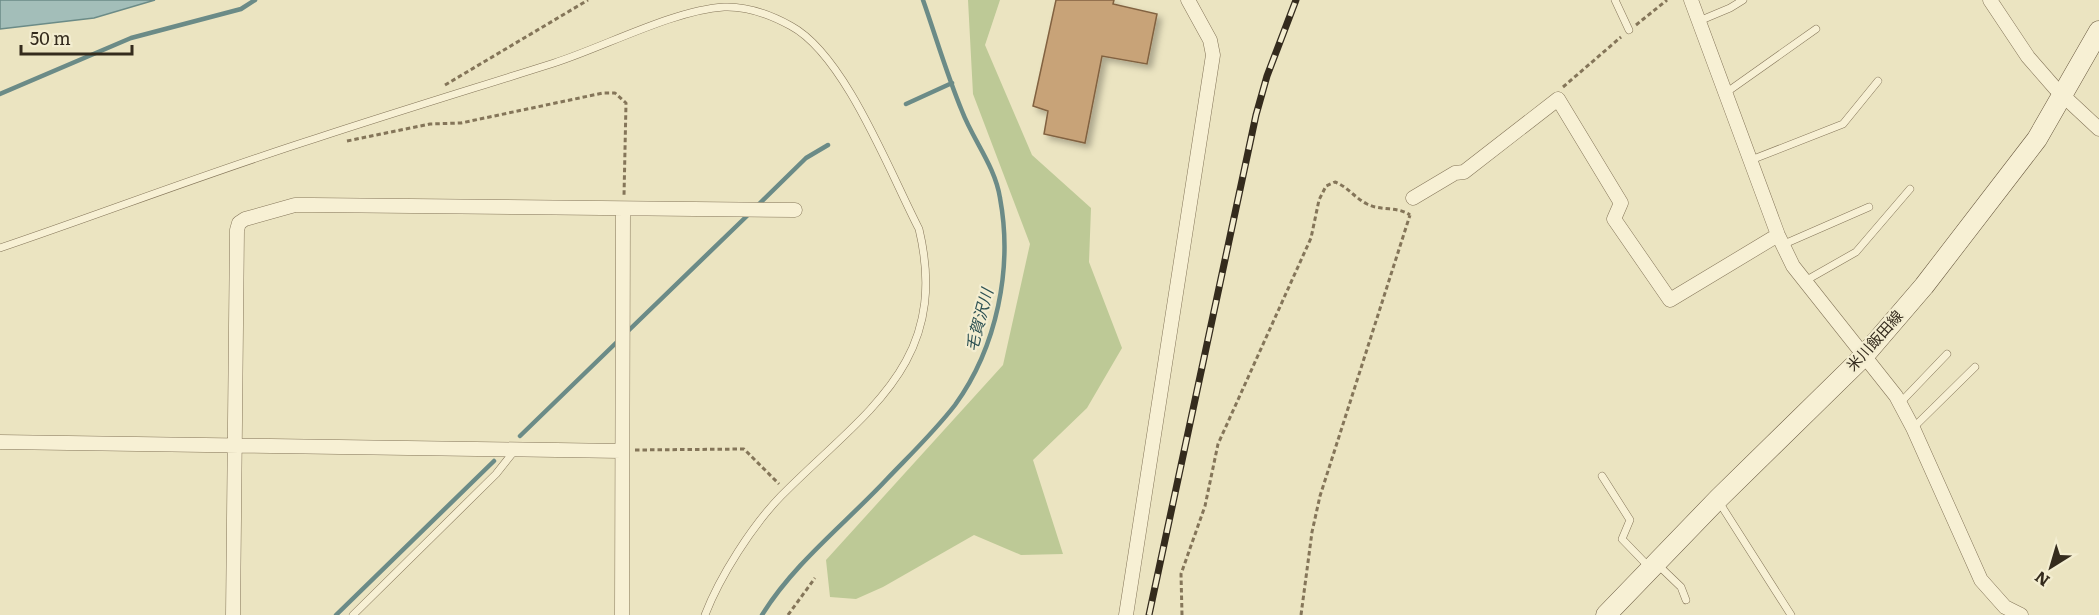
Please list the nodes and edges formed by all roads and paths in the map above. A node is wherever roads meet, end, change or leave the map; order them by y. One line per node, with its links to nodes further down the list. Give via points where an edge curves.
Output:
1 (588, 0): 13 (path)
2 (1188, 0): 49 (street, via 1213,56)
3 (1616, 0): 10 (lane)
4 (1667, 0): 10 (path)
5 (1691, 0): 8 (street)
6 (1743, 0): 8 (lane)
7 (1990, 0): 15 (street, via 2028,57)
8 (1699, 21): 14 (street)
9 (1816, 29): 14 (lane)
10 (1629, 30): 16 (path, via 1560,90)
11 (2099, 31): 15 (main road, 米川飯田線)
12 (1878, 81): 19 (lane, via 1843,124)
13 (442, 87)
14 (1727, 92): 19 (street)
15 (2064, 96): 17 (street); 30 (main road, 米川飯田線, via 1997,195)
16 (1558, 99): 21 (street, via 1464,172 1455,173); 26 (street, via 1621,203 1614,219 1670,300)
17 (2099, 129)
18 (344, 142): 23 (path, via 615,93 626,103)
19 (1751, 160): 26 (street)
20 (1910, 189): 28 (lane, via 1856,252)
21 (1413, 198): 25 (path)
22 (1869, 207): 26 (lane)
23 (624, 209): 24 (street); 35 (street, via 304,205 245,219 237,230); 37 (street)
24 (795, 210)
25 (1410, 215): 50 (path, via 1403,210 1368,205 1335,182 1326,186 1318,200 1311,238 1218,444 1205,506 1181,574); 51 (path, via 1320,496)
26 (1780, 240): 28 (street)
27 (0, 249): 39 (lane, via 315,138 573,57 689,13 725,7 760,12 792,26 820,48 838,70 919,229 927,294 908,362 886,393)
28 (1805, 281): 30 (street, via 1855,341)
29 (1947, 354): 32 (lane)
30 (1863, 357): 32 (street); 40 (main road, 米川飯田線)
31 (1975, 367): 33 (lane)
32 (1900, 404): 33 (street)
33 (1913, 428): 54 (street, via 1981,580 2005,607)
34 (0, 442): 35 (street)
35 (233, 446): 36 (street); 44 (street)
36 (517, 448): 37 (street); 45 (lane, via 496,474)
37 (621, 451): 39 (path, via 744,449); 46 (street)
38 (1602, 476): 41 (lane, via 1630,520 1622,539)
39 (786, 491): 47 (lane, via 740,549)
40 (1718, 500): 41 (main road, 米川飯田線); 53 (lane)
41 (1653, 565): 43 (lane, via 1682,586); 52 (main road, 米川飯田線)
42 (814, 578): 48 (path)
43 (1686, 600)
44 (233, 615)
45 (352, 615)
46 (622, 615)
47 (705, 615)
48 (788, 615)
49 (1126, 615)
50 (1182, 615)
51 (1301, 615)
52 (1606, 615)
53 (1791, 615)
54 (2021, 615)

